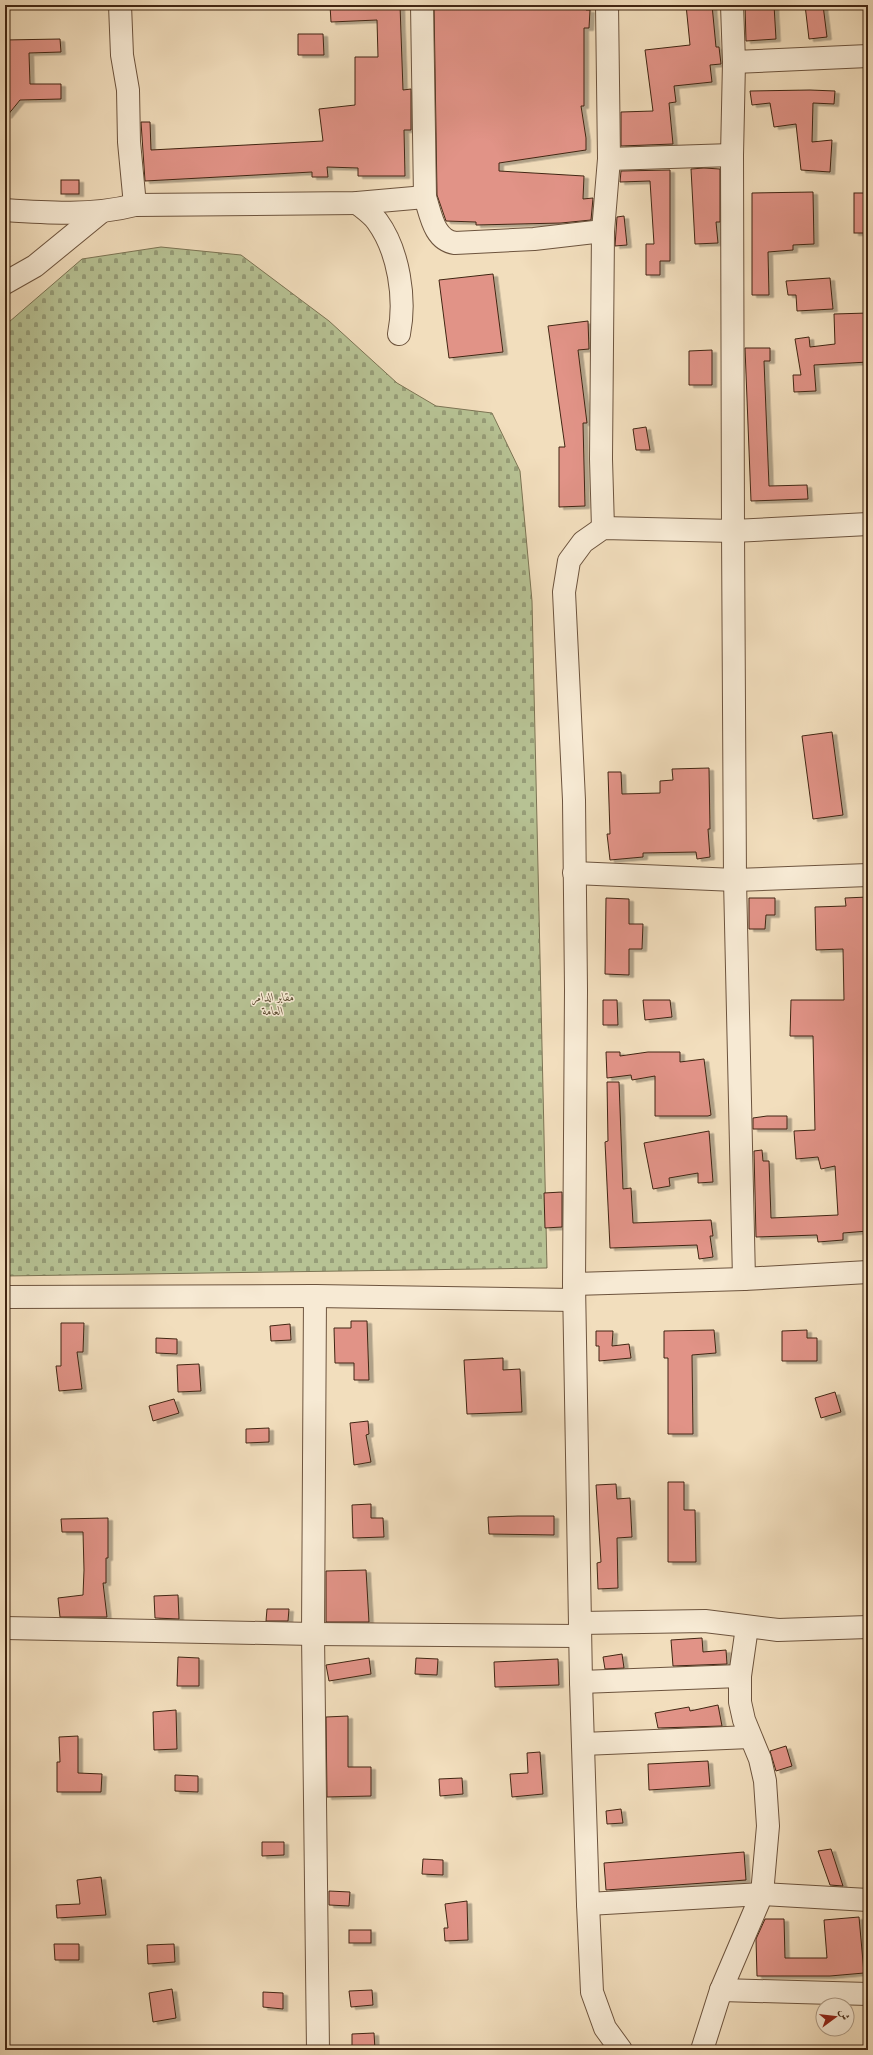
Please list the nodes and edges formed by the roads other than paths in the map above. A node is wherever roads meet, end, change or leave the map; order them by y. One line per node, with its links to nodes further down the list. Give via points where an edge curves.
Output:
1 (120, 5): 11 (street)
2 (422, 5): 9 (street)
3 (607, 5): 8 (street)
4 (732, 5): 6 (street)
5 (868, 56): 6 (street)
6 (734, 62): 7 (street)
7 (732, 155): 8 (street); 19 (street)
8 (609, 159): 14 (street)
9 (425, 197): 10 (street); 14 (street, via 438,233 447,242 534,239)
10 (357, 203): 11 (street); 16 (street, via 377,220 392,251 403,298)
11 (136, 205): 13 (street)
12 (5, 210): 13 (street)
13 (101, 212): 15 (street, via 35,266)
14 (603, 231): 18 (street)
15 (5, 283)
16 (399, 334)
17 (868, 524): 19 (street)
18 (603, 528): 19 (street); 20 (street, via 583,542 569,562 564,592 574,800)
19 (732, 531): 22 (street)
20 (574, 873): 22 (street); 25 (street)
21 (868, 875): 22 (street)
22 (735, 880): 24 (street)
23 (868, 1272): 24 (street)
24 (744, 1279): 25 (street)
25 (574, 1292): 27 (street); 31 (street)
26 (5, 1296): 27 (street)
27 (315, 1296): 32 (street)
28 (747, 1627): 29 (street, via 778,1630); 31 (street, via 705,1621); 33 (street)
29 (868, 1627)
30 (5, 1628): 32 (street)
31 (580, 1629): 32 (street); 34 (street)
32 (313, 1634): 42 (street)
33 (740, 1676): 34 (street); 35 (street, via 740,1702)
34 (581, 1682): 36 (street)
35 (750, 1738): 36 (street); 37 (street, via 760,1760 765,1781 768,1826)
36 (583, 1744): 39 (street)
37 (762, 1894): 38 (street); 39 (street); 40 (street)
38 (868, 1900)
39 (588, 1904): 43 (street, via 592,1992 605,2028)
40 (722, 1990): 41 (street); 44 (street)
41 (868, 1994)
42 (318, 2050)
43 (621, 2050)
44 (702, 2050)

